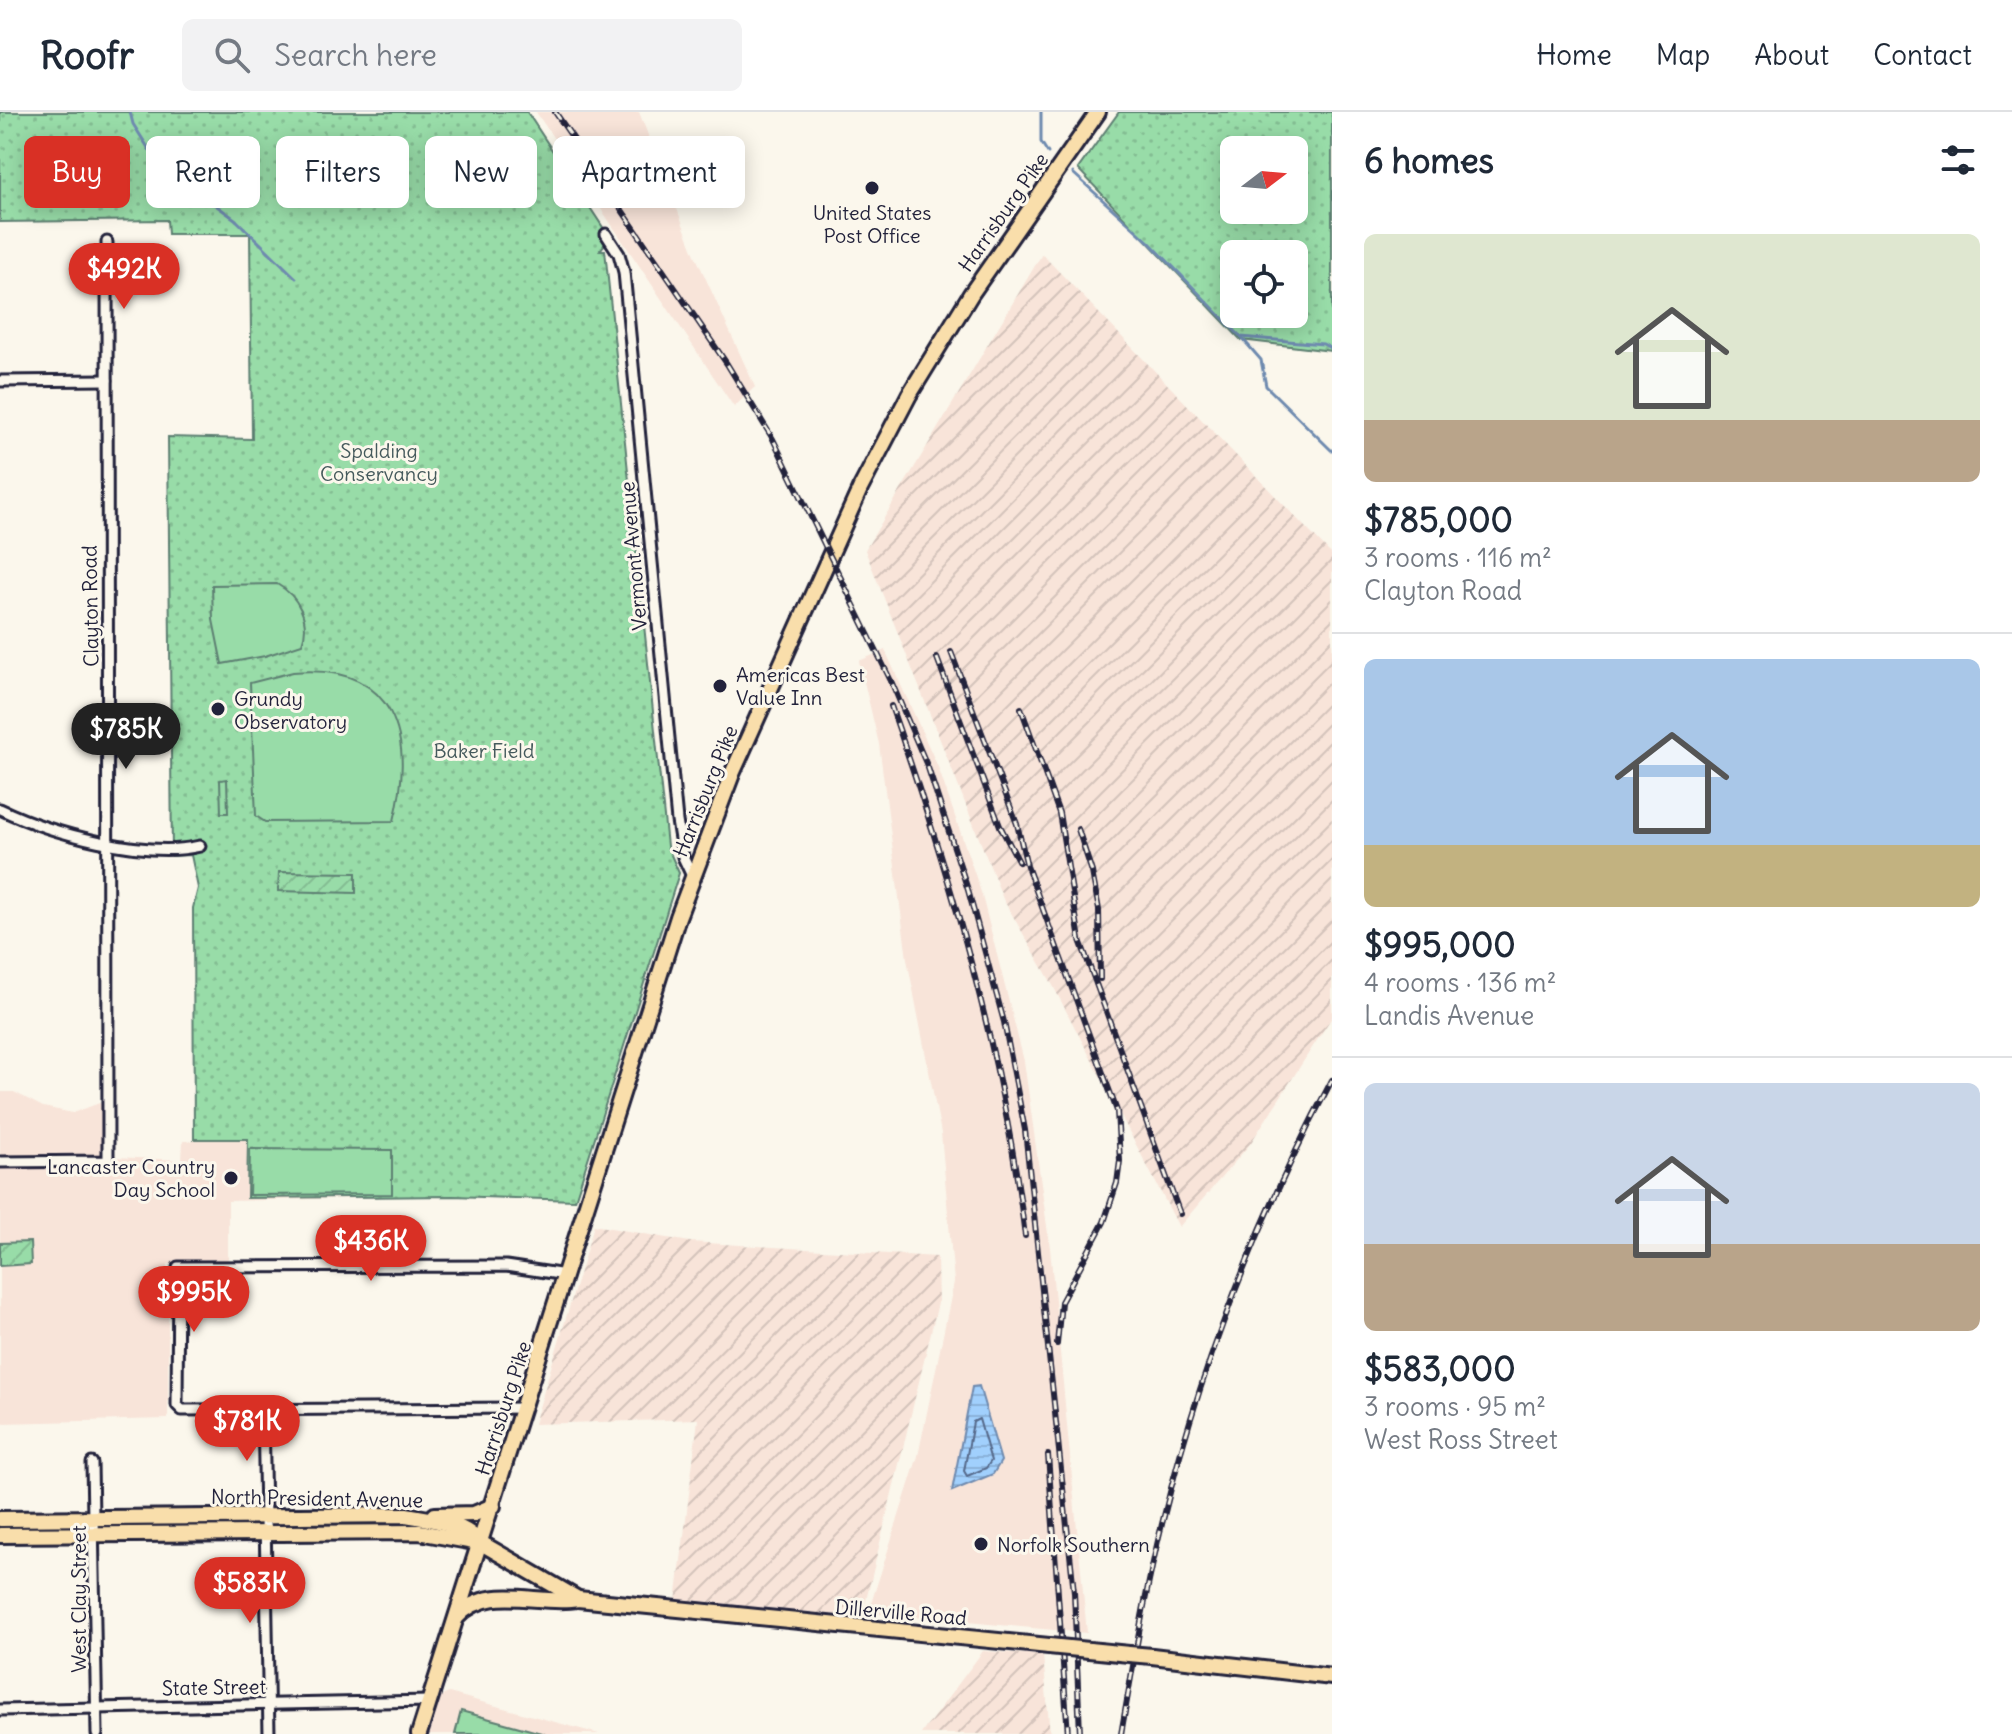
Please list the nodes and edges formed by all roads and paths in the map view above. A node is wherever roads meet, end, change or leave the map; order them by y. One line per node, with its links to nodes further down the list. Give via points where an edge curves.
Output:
1 (1089, 112): 3 (main road)
2 (1098, 112): 3 (main road, Harrisburg Pike)
3 (1086, 128): 11 (main road, Harrisburg Pike, via 958,314 890,431 756,717)
4 (606, 234): 11 (street, Vermont Avenue, via 624,272 677,821)
5 (107, 242): 6 (street, Clayton Road)
6 (107, 380): 7 (street); 9 (street, Clayton Road)
7 (0, 381)
8 (0, 809): 9 (street, via 55,831)
9 (110, 843): 10 (street); 12 (street, Clayton Road, via 108,1161)
10 (200, 846)
11 (692, 876): 13 (main road, Harrisburg Pike)
12 (0, 1162)
13 (566, 1275): 14 (main road, Harrisburg Pike); 15 (street, via 506,1266 178,1267 179,1408)
14 (524, 1408): 15 (street); 17 (main road, Harrisburg Pike)
15 (263, 1410): 19 (street)
16 (92, 1463): 20 (street, West Clay Street)
17 (493, 1506): 18 (main road, via 469,1515); 25 (main road, Harrisburg Pike)
18 (406, 1515): 19 (main road, North President Avenue); 25 (main road, North President Avenue, via 455,1526)
19 (265, 1516): 20 (main road, North President Avenue); 22 (street)
20 (95, 1517): 21 (main road, North President Avenue); 23 (street, West Clay Street)
21 (0, 1519)
22 (265, 1533): 23 (main road, North President Avenue); 25 (main road, North President Avenue, via 419,1532); 30 (street)
23 (93, 1534): 24 (main road, North President Avenue); 31 (street, West Clay Street)
24 (0, 1535)
25 (481, 1543): 26 (main road, Dillerville Road); 27 (main road, Harrisburg Pike)
26 (578, 1599): 27 (main road, via 487,1598); 28 (main road, Dillerville Road, bridge)
27 (456, 1619): 29 (main road, Harrisburg Pike)
28 (1332, 1677)
29 (430, 1701): 30 (street, State Street); 35 (main road, Harrisburg Pike)
30 (269, 1704): 31 (street, State Street); 34 (street)
31 (97, 1708): 32 (street, State Street); 33 (street, West Clay Street)
32 (0, 1710)
33 (97, 1734)
34 (269, 1734)
35 (419, 1734)

